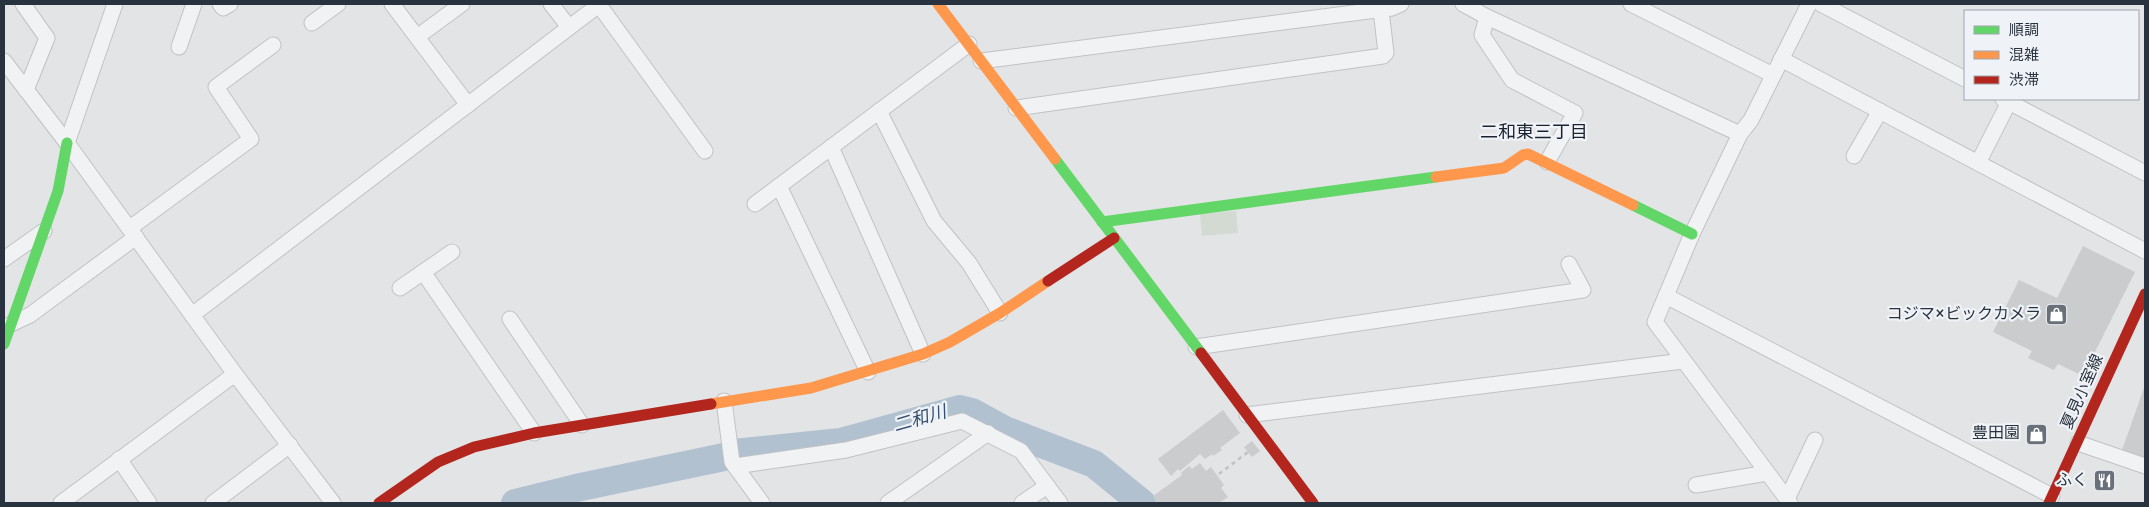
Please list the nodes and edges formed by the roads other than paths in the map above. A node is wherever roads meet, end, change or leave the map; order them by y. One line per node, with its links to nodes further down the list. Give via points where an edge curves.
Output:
1 (23, 4): 30 (street, via 47,38)
2 (115, 4): 37 (street)
3 (194, 4): 24 (street)
4 (220, 4): 5 (street, via 223,8)
5 (230, 4)
6 (338, 4): 19 (street)
7 (392, 4): 21 (street)
8 (462, 4): 21 (street)
9 (551, 4): 20 (street)
10 (599, 4): 20 (street); 39 (street)
11 (944, 4): 22 (street)
12 (1401, 4): 17 (street)
13 (1464, 4): 18 (street)
14 (1631, 4): 28 (street)
15 (1809, 4): 25 (street)
16 (1821, 4): 29 (street)
17 (1381, 10): 27 (street); 33 (street, via 1386,53 1383,56)
18 (1487, 17): 36 (street); 41 (street, via 1482,35 1512,80 1575,113)
19 (312, 23)
20 (570, 27): 32 (street)
21 (417, 37): 32 (street)
22 (969, 44): 27 (street); 35 (street)
23 (273, 45): 48 (street, via 216,87 251,138)
24 (179, 48)
25 (1781, 59): 28 (street); 34 (street)
26 (4, 61): 30 (street)
27 (981, 61): 33 (street)
28 (1773, 75): 36 (street)
29 (1964, 78)
30 (26, 90): 37 (street)
31 (2006, 100): 42 (street); 43 (street)
32 (468, 105): 60 (street)
33 (1016, 108): 46 (street)
34 (1880, 111): 40 (street); 42 (street)
35 (879, 112): 38 (street); 59 (street, via 934,221 969,264)
36 (1740, 134): 49 (street)
37 (67, 143): 47 (street, via 58,191); 48 (street)
38 (831, 147): 44 (street); 65 (street)
39 (706, 150)
40 (1854, 156)
41 (1547, 162): 46 (street, via 1528,154 1504,168); 49 (street)
42 (1978, 163): 52 (street)
43 (2145, 173)
44 (779, 186): 45 (street); 67 (street)
45 (755, 204)
46 (1102, 222): 50 (street)
47 (44, 231): 53 (street); 62 (street)
48 (133, 233): 60 (street); 62 (street, via 30,316)
49 (1692, 234): 58 (street)
50 (1114, 238): 59 (street); 64 (street)
51 (452, 252): 55 (street)
52 (2145, 252)
53 (4, 259)
54 (1569, 264): 64 (street, via 1582,290)
55 (423, 272): 56 (street); 72 (street)
56 (400, 288)
57 (2145, 294): 75 (street, 夏見小室線)
58 (1666, 296): 66 (street, via 1655,322); 83 (street)
59 (1000, 313): 65 (street)
60 (192, 315): 68 (street)
61 (510, 319): 71 (street)
62 (11, 324): 63 (street)
63 (4, 344)
64 (1196, 347): 70 (street)
65 (923, 354): 67 (street)
66 (1683, 360): 70 (street); 80 (street)
67 (868, 372): 69 (street, via 811,388)
68 (234, 374): 76 (street); 78 (street)
69 (724, 401): 71 (street); 77 (street)
70 (1247, 415): 94 (street)
71 (582, 425): 72 (street)
72 (534, 433): 90 (street, via 449,457)
73 (988, 434): 77 (street, via 962,421 846,450); 82 (street, via 1021,451); 91 (street)
74 (1814, 440): 85 (street)
75 (2078, 443): 79 (street); 83 (street, 夏見小室線)
76 (290, 445): 88 (street); 89 (street)
77 (732, 458): 84 (street)
78 (119, 459): 86 (street); 87 (street)
79 (2145, 466)
80 (1767, 473): 81 (street); 85 (street)
81 (1696, 485)
82 (1047, 486): 92 (street); 93 (street)
83 (2051, 500)
84 (757, 501)
85 (1788, 501)
86 (61, 503)
87 (149, 503)
88 (212, 503)
89 (333, 503)
90 (379, 503)
91 (888, 503)
92 (1022, 503)
93 (1060, 503)
94 (1313, 503)

